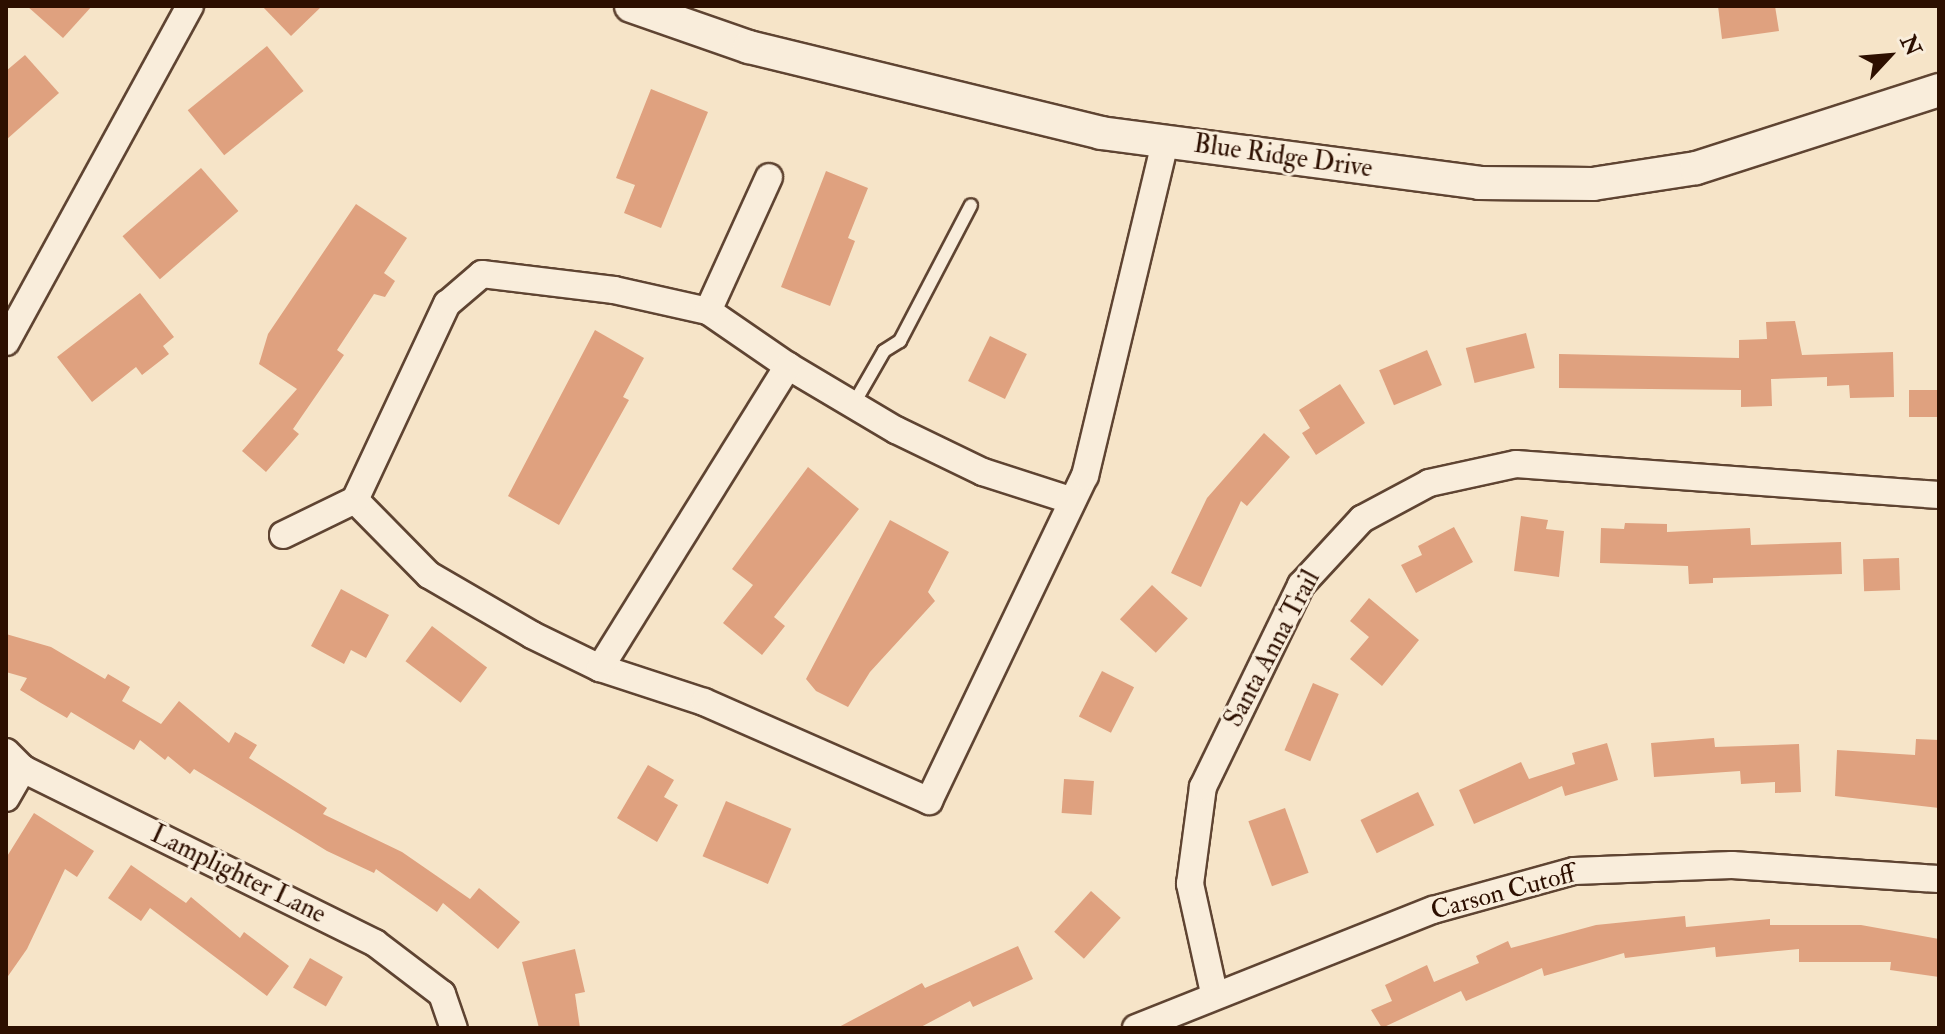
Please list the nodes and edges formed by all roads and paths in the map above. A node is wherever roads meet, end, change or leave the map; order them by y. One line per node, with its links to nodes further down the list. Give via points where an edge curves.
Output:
1 (190, 6): 8 (street)
2 (631, 6): 4 (street, Blue Ridge Drive, via 749,47 1101,133)
3 (1939, 90): 4 (street, Blue Ridge Drive, via 1696,168 1593,184 1479,183)
4 (1165, 142): 13 (street, via 1085,476)
5 (769, 177): 7 (street)
6 (971, 205): 10 (lane, via 900,341 884,351)
7 (708, 311): 9 (street); 12 (street, via 614,290 482,274 447,304)
8 (6, 342)
9 (788, 366): 10 (street); 15 (street)
10 (853, 405): 13 (street, via 983,472)
11 (1939, 495): 19 (street, Santa Anna Trail, via 1516,464 1429,483 1362,519 1301,585 1203,787 1190,884)
12 (355, 500): 14 (street); 15 (street, via 429,575)
13 (1070, 500): 15 (street, via 929,801 704,702)
14 (283, 535)
15 (600, 668)
16 (15, 761): 17 (street, Lamplighter Lane); 20 (street, Lamplighter Lane, via 375,943 442,994)
17 (6, 798)
18 (1939, 879): 19 (street, Carson Cutoff, via 1732,865 1574,871 1433,910)
19 (1214, 993): 21 (street, Carson Cutoff)
20 (454, 1028)
21 (1136, 1028)

